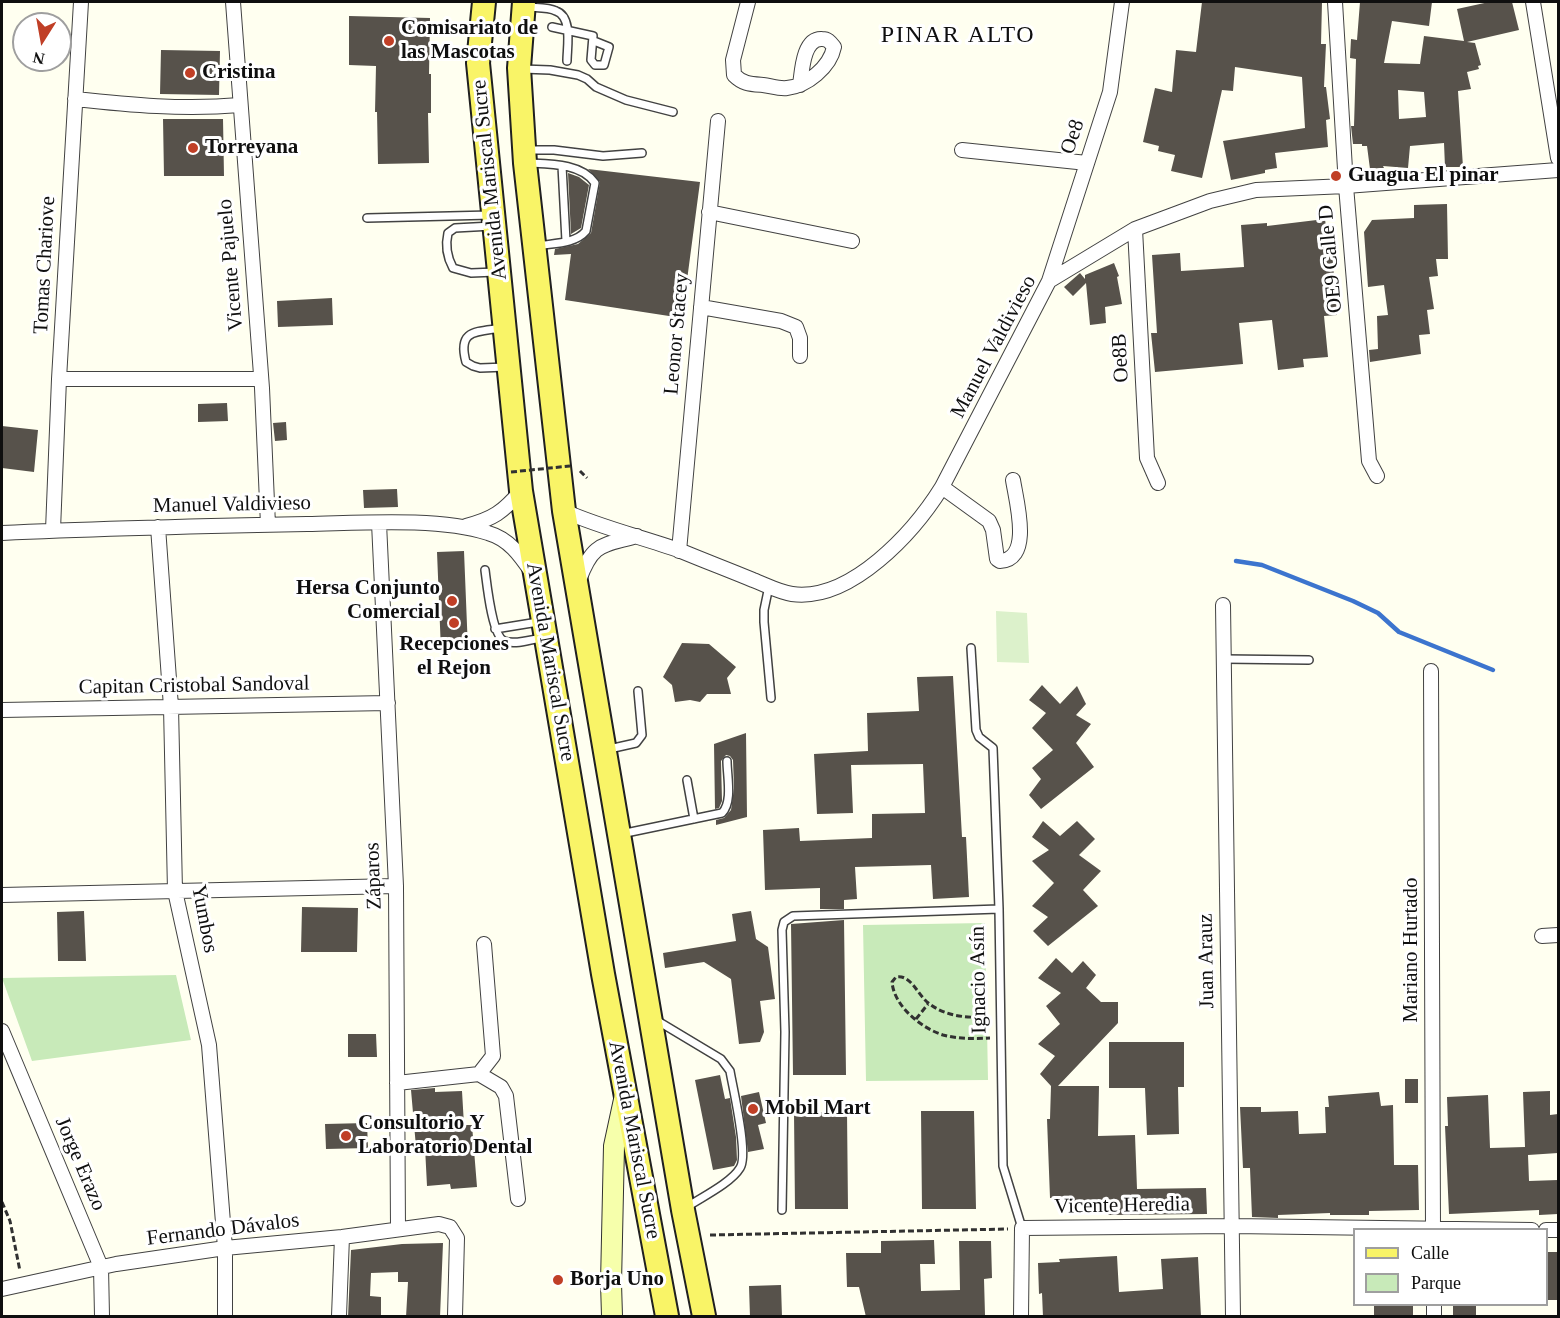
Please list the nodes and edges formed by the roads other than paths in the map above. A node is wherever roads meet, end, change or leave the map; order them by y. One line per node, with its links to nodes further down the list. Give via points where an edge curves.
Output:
1 (81, 2): 15 (street, Tomas Chariove)
2 (233, 2): 16 (street, Vicente Pajuelo)
3 (484, 2): 29 (main road, Avenida Mariscal Sucre, via 478,63)
4 (748, 2): 14 (street, via 733,60 734,75 743,83 786,88)
5 (1122, 2): 23 (street, Oe8, via 1110,92)
6 (1335, 2): 26 (street, OE9 Calle D)
7 (1533, 2): 22 (street)
8 (524, 4): 10 (lane, via 560,12); 13 (main road, Avenida Mariscal Sucre)
9 (552, 27): 10 (lane)
10 (567, 30): 11 (lane, via 594,36); 12 (lane)
11 (594, 41)
12 (567, 61)
13 (519, 68): 17 (lane, via 578,75 634,103); 21 (main road, Avenida Mariscal Sucre)
14 (800, 85)
15 (75, 99): 16 (street, via 162,107); 41 (street, Tomas Chariove)
16 (240, 105): 42 (street, Vicente Pajuelo)
17 (673, 112)
18 (718, 121): 27 (street, Leonor Stacey)
19 (962, 150): 23 (street)
20 (642, 153): 21 (lane, via 603,156 554,150)
21 (525, 157): 24 (lane); 33 (main road, Avenida Mariscal Sucre)
22 (1558, 158)
23 (1087, 163): 35 (street, Oe8)
24 (562, 166): 31 (lane); 31 (lane, via 591,177 595,183 586,231)
25 (1558, 170): 26 (street, Manuel Valdivieso)
26 (1346, 186): 30 (street, Manuel Valdivieso, via 1256,190 1210,201); 43 (street, OE9 Calle D, via 1369,461)
27 (709, 212): 32 (street); 36 (street, Leonor Stacey)
28 (367, 218): 29 (lane)
29 (494, 220): 34 (main road, Avenida Mariscal Sucre); 34 (lane, via 448,233 447,258 458,271)
30 (1135, 229): 35 (street, Manuel Valdivieso); 46 (street, Oe8B, via 1147,458)
31 (566, 241): 33 (lane)
32 (852, 241)
33 (534, 246): 37 (main road, Avenida Mariscal Sucre)
34 (500, 272): 38 (main road, Avenida Mariscal Sucre)
35 (1049, 281): 47 (street, Manuel Valdivieso)
36 (701, 307): 39 (street, via 796,327); 56 (street, Leonor Stacey)
37 (543, 325): 38 (main road); 48 (main road, Avenida Mariscal Sucre)
38 (506, 328): 40 (main road, Avenida Mariscal Sucre); 40 (lane, via 467,336 463,350 466,362 473,366)
39 (800, 356)
40 (509, 366): 45 (main road, Avenida Mariscal Sucre)
41 (59, 379): 42 (street); 53 (street, Tomas Chariove)
42 (261, 379): 50 (street, Vicente Pajuelo)
43 (1377, 476)
44 (1013, 480): 47 (street, via 1020,538 1018,549 1005,561 996,559 993,530 988,521)
45 (516, 482): 51 (street, Manuel Valdivieso, via 505,509 489,520); 58 (main road, Avenida Mariscal Sucre)
46 (1158, 483)
47 (942, 487): 59 (street, Manuel Valdivieso, via 902,538 870,569 838,586 814,592 793,594)
48 (564, 511): 55 (street, Manuel Valdivieso); 60 (main road, Avenida Mariscal Sucre)
49 (379, 523): 50 (street, Manuel Valdivieso); 51 (street, Manuel Valdivieso); 70 (street, Záparos)
50 (268, 525): 52 (street, Manuel Valdivieso)
51 (463, 527): 58 (street, Manuel Valdivieso, via 507,541)
52 (158, 528): 53 (street, Manuel Valdivieso); 71 (street, Yumbos)
53 (53, 530): 54 (street, Manuel Valdivieso)
54 (2, 533)
55 (637, 536): 56 (street, Manuel Valdivieso); 60 (street, via 594,550)
56 (679, 551): 59 (street, Manuel Valdivieso)
57 (485, 570): 62 (lane)
58 (537, 579): 63 (main road, Avenida Mariscal Sucre)
59 (769, 586): 69 (lane, via 764,622)
60 (576, 587): 73 (main road, Avenida Mariscal Sucre)
61 (1223, 605): 65 (street, Juan Arauz)
62 (495, 629): 63 (lane); 63 (lane, via 508,642)
63 (545, 629): 89 (main road, Avenida Mariscal Sucre)
64 (971, 648): 81 (lane, Ignacio Asín, via 976,730 993,748)
65 (1224, 659): 66 (lane); 93 (street, Juan Arauz)
66 (1310, 660)
67 (1431, 671): 96 (street, Mariano Hurtado)
68 (638, 691): 73 (lane, via 642,735 636,742)
69 (771, 698)
70 (388, 703): 71 (street, Capitan Cristobal Sandoval); 78 (street, Záparos)
71 (171, 707): 72 (street, Capitan Cristobal Sandoval); 79 (street, Yumbos)
72 (2, 710)
73 (604, 751): 77 (main road, Avenida Mariscal Sucre)
74 (727, 760): 76 (lane, via 727,808 722,813)
75 (687, 780): 76 (lane)
76 (694, 819): 77 (lane)
77 (618, 834): 85 (main road, Avenida Mariscal Sucre)
78 (396, 886): 79 (street); 88 (street, Záparos)
79 (176, 891): 80 (street); 99 (street, Yumbos, via 209,1045)
80 (2, 895)
81 (999, 909): 92 (lane, via 793,916 784,922); 94 (lane, Ignacio Asín, via 1003,1167)
82 (1558, 935): 83 (street)
83 (1542, 936)
84 (484, 944): 87 (street, via 493,1056)
85 (650, 1015): 91 (main road, Avenida Mariscal Sucre); 91 (lane, via 727,1065 743,1144 741,1167)
86 (2, 1031): 100 (street, Jorge Erazo)
87 (479, 1074): 88 (street); 90 (street, via 501,1087 506,1096)
88 (397, 1083): 97 (street, Záparos)
89 (625, 1093): 106 (main road, via 614,1146); 107 (main road, Avenida Mariscal Sucre)
90 (518, 1199)
91 (682, 1210): 108 (main road, Avenida Mariscal Sucre)
92 (782, 1210)
93 (1232, 1226): 94 (street, Vicente Heredia); 95 (street, Vicente Heredia); 110 (street, Juan Arauz)
94 (1022, 1228): 109 (street, Ignacio Asín)
95 (1366, 1228)
96 (1433, 1228)
97 (398, 1229): 98 (street, Fernando Dávalos); 105 (street, Fernando Dávalos, via 439,1224 450,1227 457,1238)
98 (342, 1237): 99 (street, Fernando Dávalos); 104 (street)
99 (225, 1248): 100 (street, Fernando Dávalos); 103 (street, Yumbos)
100 (101, 1267): 101 (street, Fernando Dávalos); 102 (street, Jorge Erazo)
101 (2, 1289)
102 (102, 1317)
103 (225, 1317)
104 (339, 1317)
105 (455, 1317)
106 (612, 1317)
107 (668, 1317)
108 (704, 1317)
109 (1021, 1317)
110 (1233, 1317)

